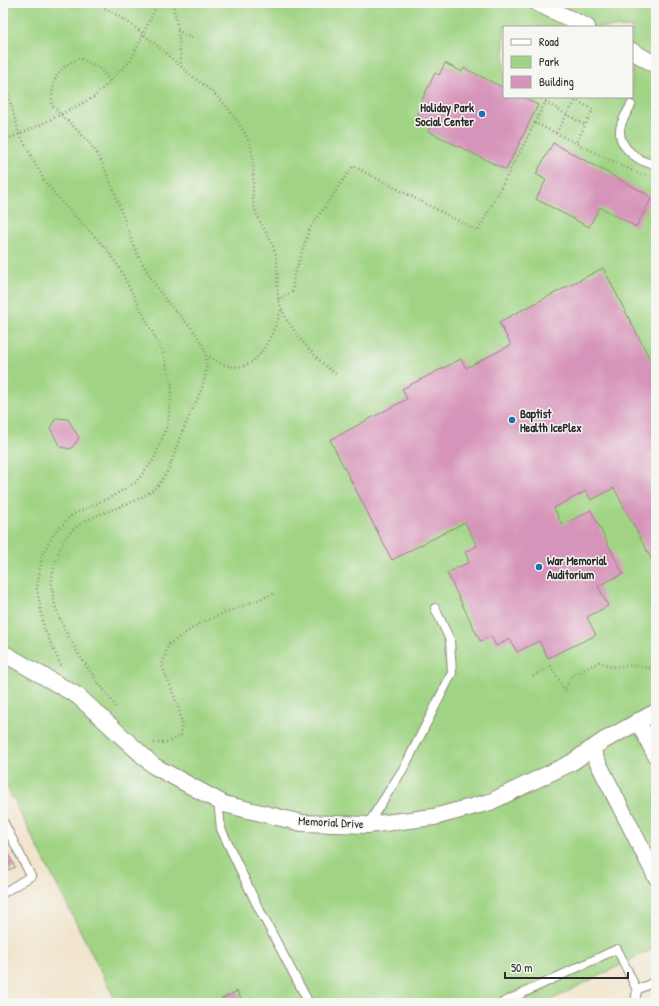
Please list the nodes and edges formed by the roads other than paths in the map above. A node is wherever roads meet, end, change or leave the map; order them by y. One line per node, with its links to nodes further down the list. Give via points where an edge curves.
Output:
1 (537, 3): 2 (street)
2 (585, 26)
3 (633, 52): 4 (street)
4 (656, 65)
5 (631, 105): 6 (lane, via 622,120 620,132 623,144 645,162)
6 (656, 164)
7 (435, 608): 15 (lane, via 450,640 452,673 405,766)
8 (3, 653): 13 (street, Memorial Drive, via 78,696 154,766)
9 (656, 712): 10 (street, Memorial Drive)
10 (638, 721): 11 (street, Memorial Drive); 12 (street)
11 (591, 749): 15 (street, Memorial Drive, via 571,763 490,802 434,817); 16 (street)
12 (656, 756)
13 (218, 801): 15 (street, Memorial Drive, via 302,822); 20 (lane, via 221,829)
14 (3, 821): 17 (lane, via 32,876)
15 (368, 825)
16 (656, 877)
17 (3, 893)
18 (656, 980): 19 (lane)
19 (637, 990): 21 (lane, via 617,949); 22 (lane)
20 (309, 1003)
21 (502, 1003)
22 (635, 1003)

